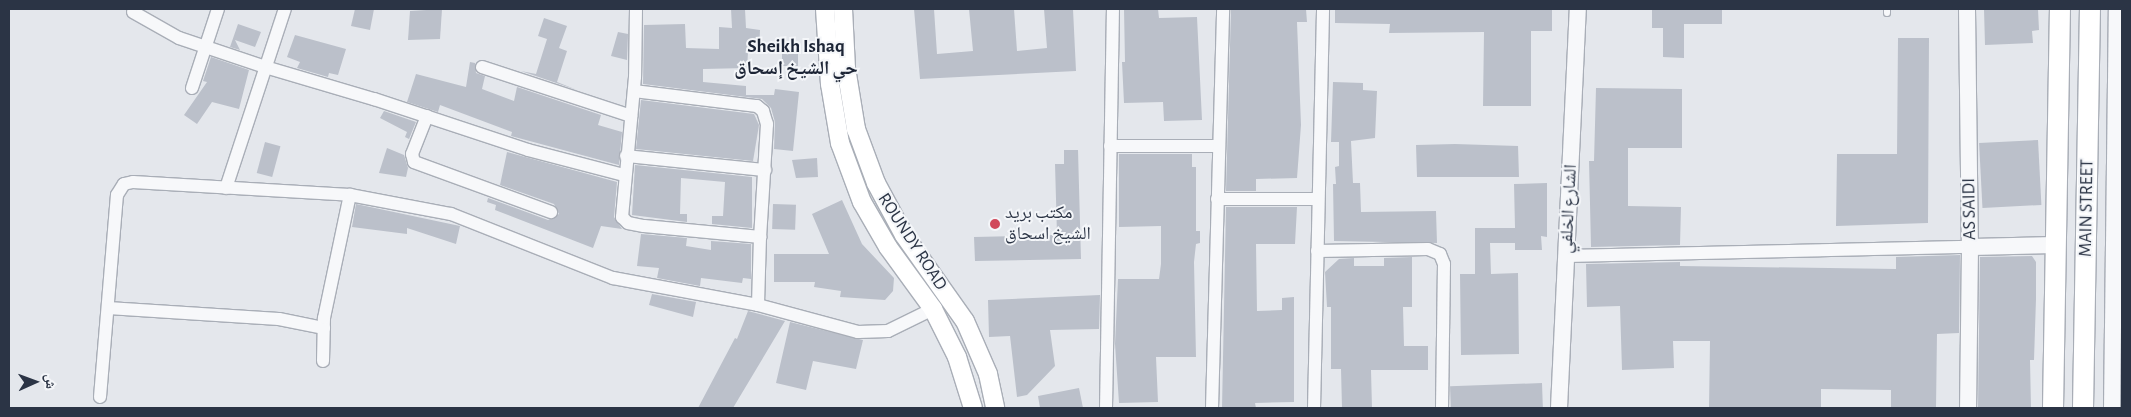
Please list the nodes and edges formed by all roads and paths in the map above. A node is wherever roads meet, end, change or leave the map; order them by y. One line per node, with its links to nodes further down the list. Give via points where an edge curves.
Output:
1 (218, 9): 15 (street)
2 (285, 9): 16 (street)
3 (636, 9): 21 (street)
4 (825, 9): 41 (main road, ROUNDY ROAD, via 830,84 843,151 862,202)
5 (844, 9): 46 (main road, ROUNDY ROAD, via 846,68 856,129 876,184 904,234 965,321 988,374)
6 (1114, 9): 24 (street)
7 (1223, 9): 25 (street)
8 (1323, 9): 32 (street)
9 (1578, 9): 38 (street, الشارع الخلفي)
10 (1967, 9): 36 (street, AS SAIDI)
11 (2060, 9): 18 (main road, MAIN STREET)
12 (2090, 9): 20 (main road, MAIN STREET)
13 (2117, 9): 55 (street)
14 (133, 12): 15 (street, via 179,38)
15 (206, 47): 16 (street); 19 (street)
16 (266, 67): 22 (street); 29 (street)
17 (482, 67): 23 (street)
18 (2059, 87): 20 (main road); 35 (main road, MAIN STREET)
19 (192, 88)
20 (2089, 88): 54 (main road, MAIN STREET)
21 (634, 91): 23 (street); 27 (street, via 757,106 763,111 767,124)
22 (426, 116): 28 (street, via 528,150); 33 (street, via 412,154 414,162)
23 (631, 116): 26 (street)
24 (1110, 146): 25 (street); 47 (street)
25 (1219, 146): 31 (street)
26 (626, 156): 27 (street); 28 (street)
27 (765, 170): 34 (street)
28 (624, 175): 34 (street, via 621,209 628,222)
29 (226, 188): 30 (street); 40 (street, via 124,184 117,195)
30 (350, 195): 39 (street, via 451,214 613,278); 42 (street)
31 (1217, 199): 32 (street); 48 (street)
32 (1318, 199): 37 (street)
33 (551, 212)
34 (760, 237): 39 (street)
35 (2056, 245): 36 (street); 53 (main road, MAIN STREET)
36 (1970, 247): 38 (street); 52 (street, AS SAIDI)
37 (1318, 250): 49 (street); 50 (street, via 1428,249 1440,254 1444,264)
38 (1567, 256): 51 (street, الشارع الخلفي)
39 (758, 305): 41 (street, via 858,332 888,331)
40 (108, 308): 42 (street, via 279,319); 44 (street)
41 (933, 310): 45 (main road, ROUNDY ROAD, via 957,357)
42 (324, 328): 43 (street)
43 (323, 361)
44 (100, 397)
45 (973, 408)
46 (995, 408)
47 (1106, 408)
48 (1212, 408)
49 (1314, 408)
50 (1442, 408)
51 (1559, 408)
52 (1968, 408)
53 (2053, 408)
54 (2083, 408)
55 (2112, 408)

